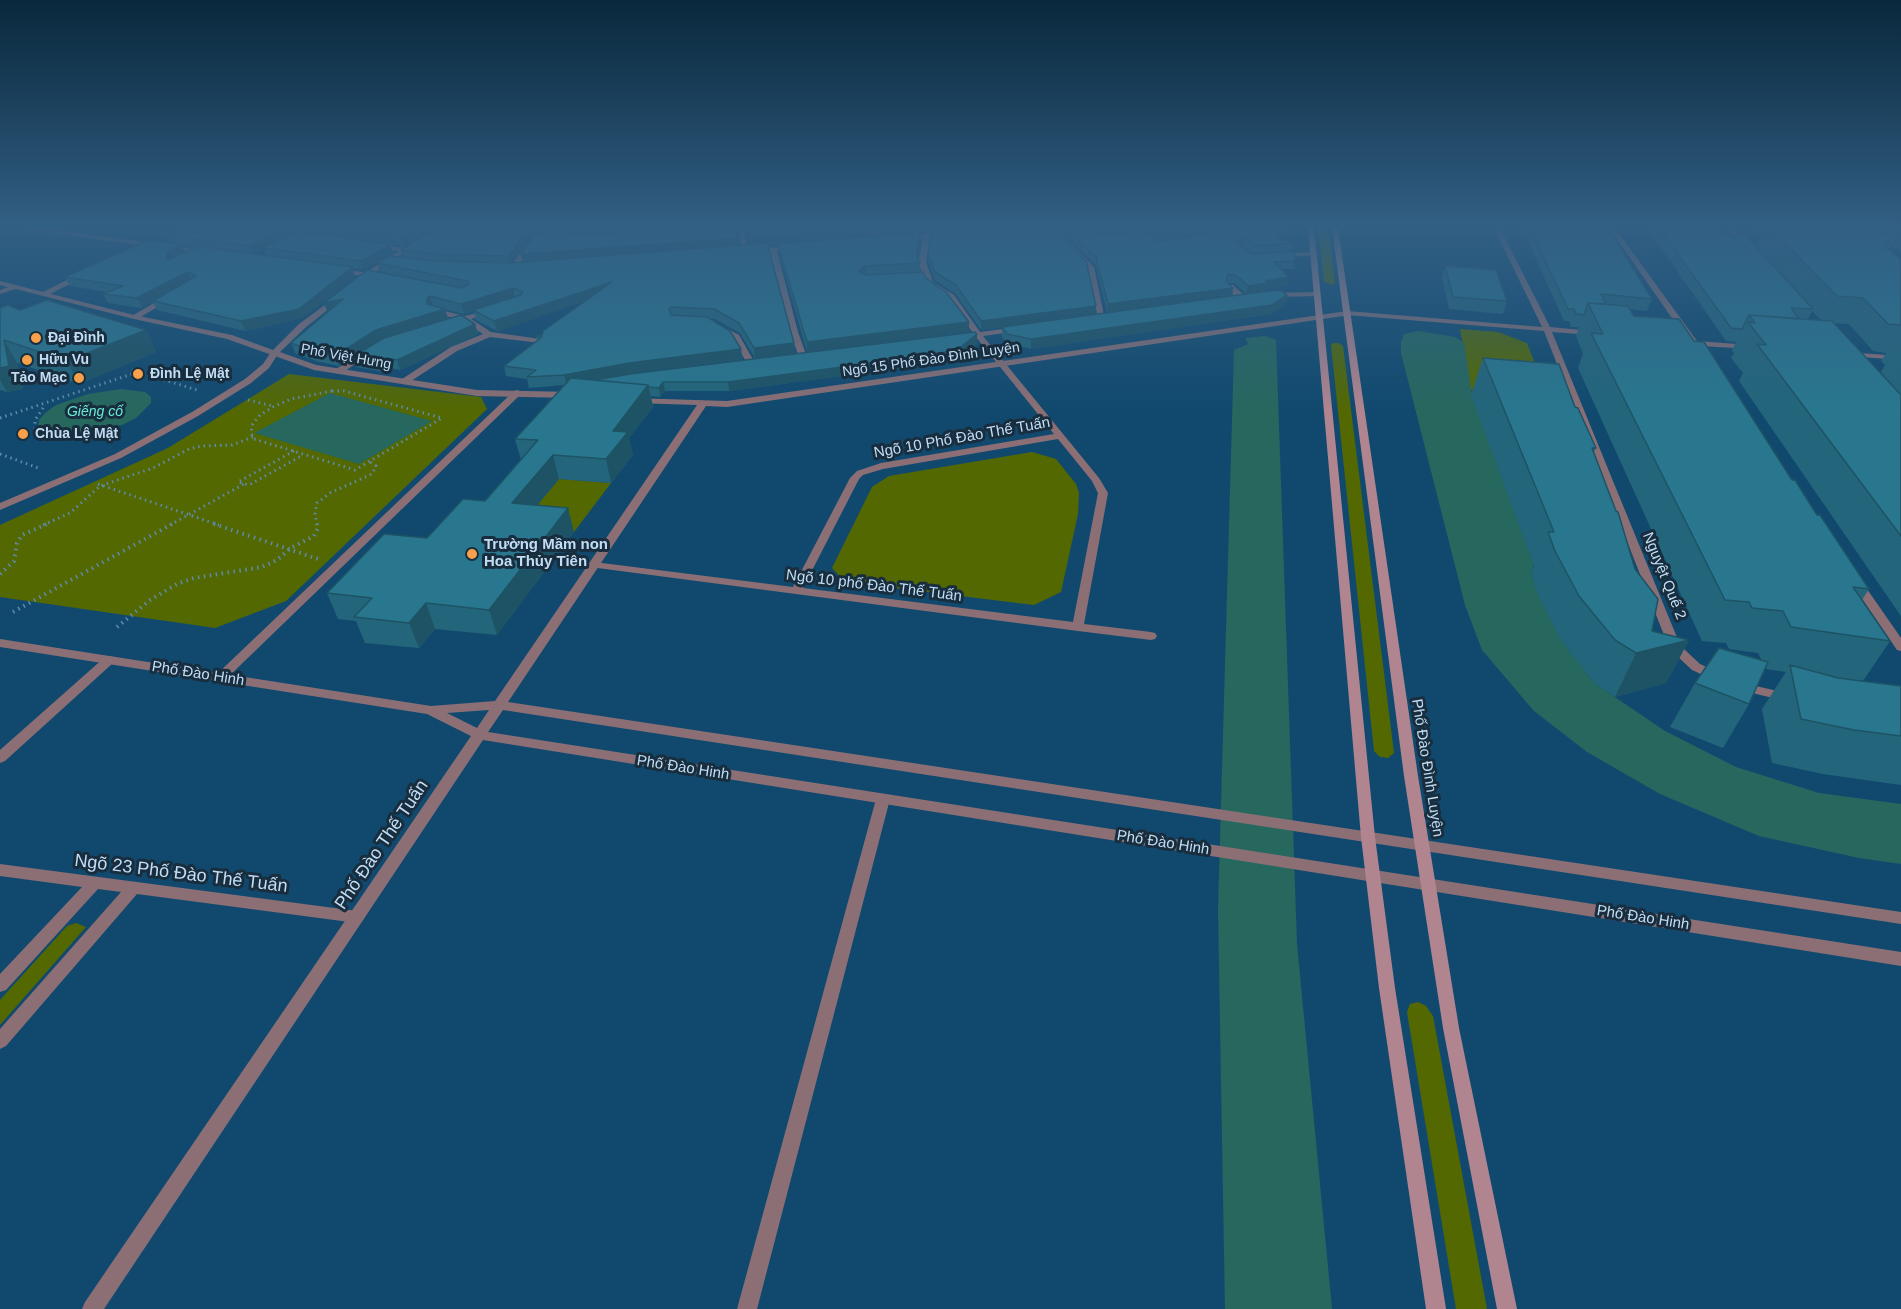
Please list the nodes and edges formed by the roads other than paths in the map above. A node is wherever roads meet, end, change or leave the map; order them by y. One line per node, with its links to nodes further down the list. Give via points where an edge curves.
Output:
1 (27, 289): 12 (street)
2 (54, 289): 12 (street)
3 (348, 289): 41 (street, Phố Việt Hưng)
4 (783, 289): 43 (street)
5 (938, 289): 33 (street, Ngõ 10 Phố Đào Thế Tuấn, via 951,297)
6 (1095, 289): 25 (street)
7 (1232, 289): 17 (street)
8 (1317, 289): 13 (main road)
9 (1344, 289): 21 (main road, Phố Đào Đình Luyện)
10 (1527, 289): 31 (street, Nguyệt Quế 2)
11 (1655, 289): 38 (street)
12 (45, 293): 23 (street)
13 (1317, 294): 15 (street); 24 (main road)
14 (174, 296): 23 (street)
15 (1266, 296)
16 (1255, 297): 17 (street)
17 (1243, 298): 18 (street)
18 (1232, 300)
19 (497, 309): 26 (street)
20 (435, 310): 26 (street)
21 (1347, 313): 24 (street, Ngõ 15 Phố Đào Đình Luyện); 31 (street, Ngõ 15 Phố Đào Đình Luyện); 77 (main road, Phố Đào Đình Luyện)
22 (1113, 316): 25 (street)
23 (134, 317): 41 (street, via 229,337)
24 (1319, 317): 49 (street, Ngõ 15 Phố Đào Đình Luyện); 76 (main road)
25 (1102, 318): 27 (street)
26 (465, 319): 29 (street); 32 (street)
27 (1090, 319)
28 (711, 323): 48 (street, via 735,337)
29 (444, 325)
30 (1024, 328): 33 (street)
31 (1547, 329): 34 (street, Ngõ 15 Phố Đào Đình Luyện); 70 (street, Nguyệt Quế 2, via 1680,652 1696,667 1733,684)
32 (489, 334): 36 (street); 52 (street, via 454,349)
33 (978, 335): 35 (street); 49 (street, Ngõ 10 Phố Đào Thế Tuấn)
34 (1608, 335)
35 (954, 338)
36 (540, 341)
37 (1676, 342): 38 (street)
38 (1697, 348): 39 (street)
39 (1761, 348)
40 (374, 349): 51 (street)
41 (274, 354): 51 (street, Phố Việt Hưng); 60 (street, via 255,375 195,414 118,456)
42 (814, 355): 43 (street)
43 (803, 357): 44 (street)
44 (792, 358)
45 (1901, 358): 47 (street, via 1840,352)
46 (762, 361): 48 (street)
47 (1848, 361)
48 (752, 363): 50 (street)
49 (1002, 363): 58 (street, Ngõ 15 Phố Đào Đình Luyện, via 727,404); 59 (street, Ngõ 10 Phố Đào Thế Tuấn)
50 (741, 364)
51 (339, 371): 52 (street, Phố Việt Hưng)
52 (405, 381): 54 (street, Phố Việt Hưng, via 477,393)
53 (576, 388): 55 (street)
54 (517, 393): 55 (street); 69 (street)
55 (554, 393): 56 (street)
56 (588, 396)
57 (622, 399): 58 (street, Ngõ 15 Phố Đào Đình Luyện)
58 (703, 403): 61 (street, Phố Đào Thế Tuấn)
59 (1061, 436): 63 (street, Ngõ 10 Phố Đào Thế Tuấn, via 880,466 860,473); 64 (street, Ngõ 10 Phố Đào Thế Tuấn, via 1104,493)
60 (0, 507)
61 (594, 565): 63 (street, Ngõ 10 phố Đào Thế Tuấn); 71 (street, Phố Đào Thế Tuấn)
62 (1847, 568): 67 (street)
63 (796, 591): 64 (street, Ngõ 10 phố Đào Thế Tuấn)
64 (1078, 627): 65 (street, Ngõ 10 phố Đào Thế Tuấn)
65 (1151, 636)
66 (0, 644): 68 (street, Phố Đào Hinh)
67 (1901, 647)
68 (109, 660): 69 (street, Phố Đào Hinh); 74 (street)
69 (220, 678): 72 (street, Phố Đào Hinh)
70 (1796, 698)
71 (499, 705): 72 (street, Phố Đào Hinh); 73 (street, Phố Đào Thế Tuấn); 76 (street, Phố Đào Hinh)
72 (431, 710): 73 (street, Phố Đào Hinh)
73 (479, 735): 75 (street, Phố Đào Hinh); 83 (street, Phố Đào Thế Tuấn)
74 (0, 758)
75 (883, 799): 79 (street, Phố Đào Hinh); 89 (street)
76 (1368, 837): 77 (street, Phố Đào Hinh); 79 (main road)
77 (1423, 846): 81 (main road, Phố Đào Đình Luyện); 84 (street, Phố Đào Hinh)
78 (0, 870): 80 (street, Ngõ 23 Phố Đào Thế Tuấn)
79 (1373, 876): 81 (street, Phố Đào Hinh); 90 (main road)
80 (94, 882): 82 (street, Ngõ 23 Phố Đào Thế Tuấn); 86 (street)
81 (1429, 885): 85 (street, Phố Đào Hinh); 91 (main road, Phố Đào Đình Luyện, via 1451,1028)
82 (134, 887): 83 (street, Ngõ 23 Phố Đào Thế Tuấn); 87 (street)
83 (357, 917): 88 (street, Phố Đào Thế Tuấn)
84 (1901, 918)
85 (1901, 959)
86 (0, 985)
87 (0, 1041)
88 (92, 1309)
89 (747, 1309)
90 (1436, 1309)
91 (1507, 1309)

